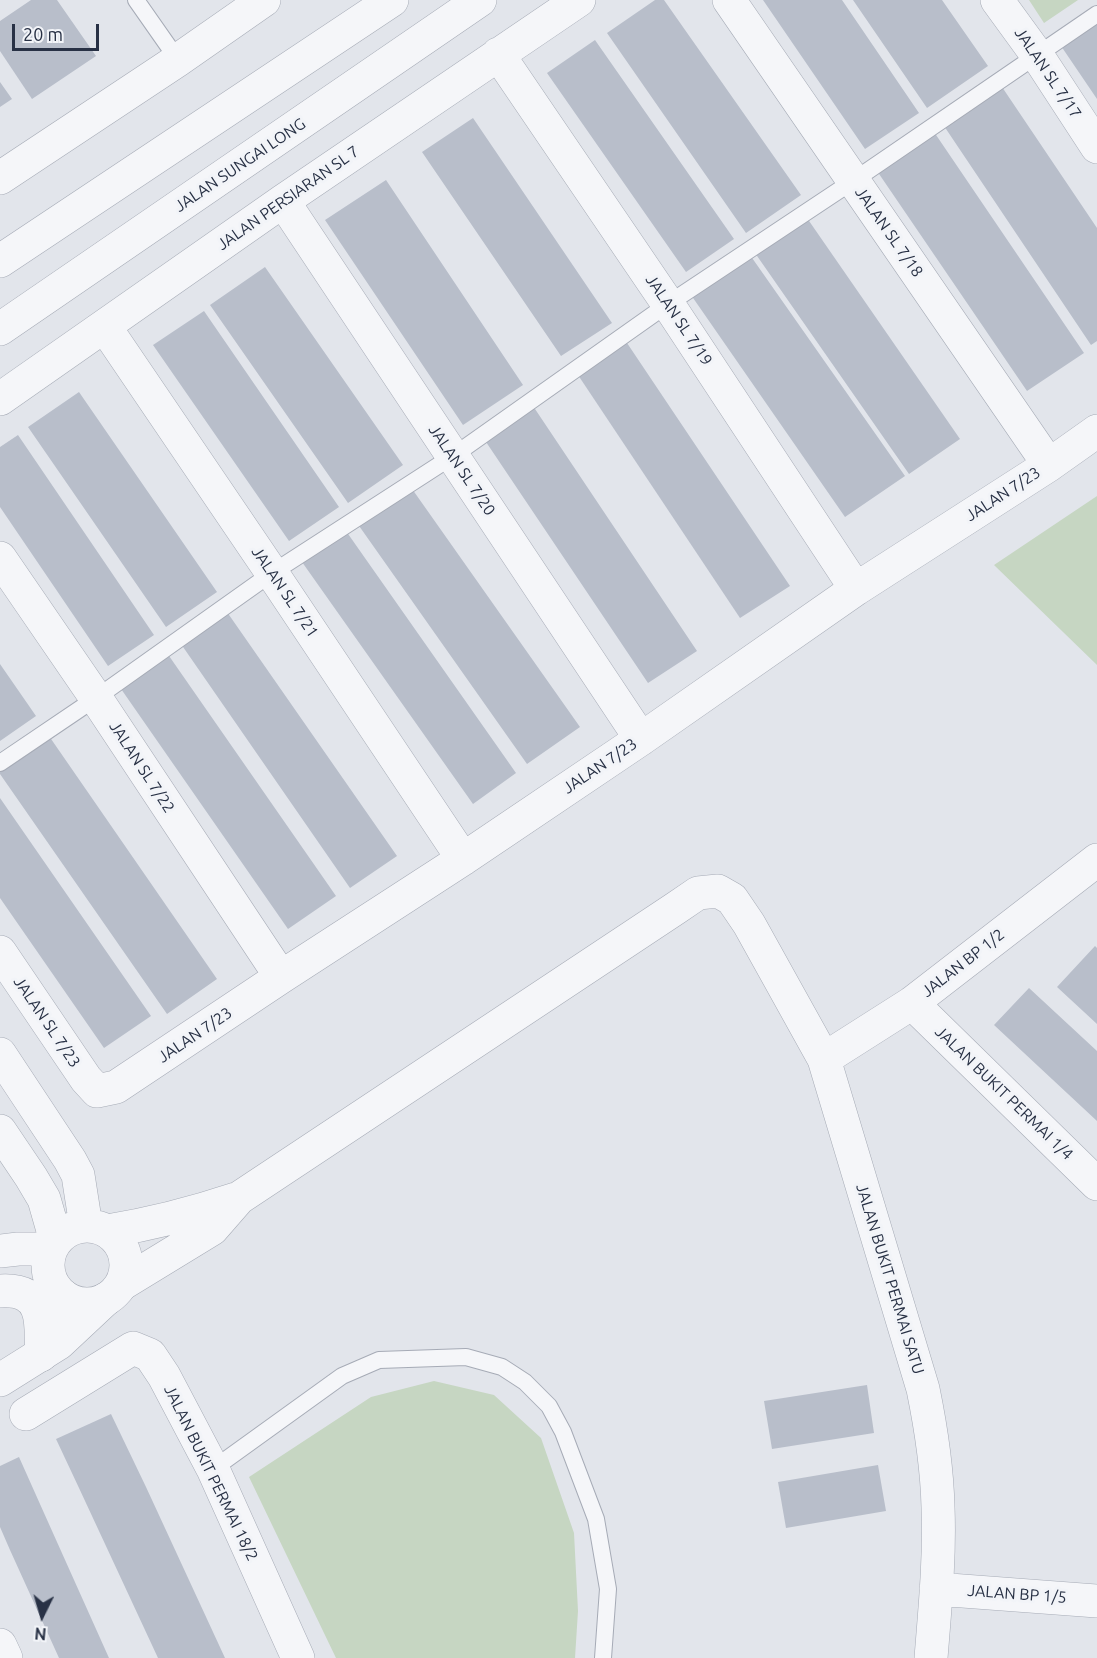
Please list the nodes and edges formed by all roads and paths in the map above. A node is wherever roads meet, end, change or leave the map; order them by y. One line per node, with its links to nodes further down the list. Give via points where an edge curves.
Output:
1 (136, 0): 11 (lane)
2 (264, 0): 11 (street)
3 (392, 0): 16 (street)
4 (480, 0): 19 (street, JALAN SUNGAI LONG)
5 (579, 0): 9 (street, JALAN PERSIARAN SL 7)
6 (729, 0): 14 (street, JALAN SL 7/18)
7 (998, 0): 10 (street, JALAN SL 7/17)
8 (1097, 14): 10 (lane)
9 (498, 54): 15 (street, JALAN PERSIARAN SL 7); 17 (street, JALAN SL 7/19)
10 (1036, 55): 12 (street, JALAN SL 7/17); 14 (lane)
11 (178, 60): 13 (street)
12 (1097, 147)
13 (0, 178)
14 (854, 181): 17 (lane); 23 (street, JALAN SL 7/18)
15 (283, 201): 18 (street, JALAN PERSIARAN SL 7); 22 (street, JALAN SL 7/20)
16 (0, 261)
17 (668, 304): 22 (lane); 26 (street, JALAN SL 7/19)
18 (105, 327): 20 (street, JALAN PERSIARAN SL 7); 25 (street, JALAN SL 7/21)
19 (0, 329)
20 (0, 399)
21 (1097, 431): 23 (street, JALAN 7/23)
22 (453, 456): 25 (lane); 28 (street, JALAN SL 7/20)
23 (1049, 465): 26 (street, JALAN 7/23)
24 (0, 558): 27 (street, JALAN SL 7/22)
25 (272, 573): 27 (lane); 30 (street, JALAN SL 7/21)
26 (856, 589): 28 (street, JALAN 7/23)
27 (96, 698): 29 (lane); 33 (street, JALAN SL 7/22)
28 (641, 739): 30 (street, JALAN 7/23)
29 (0, 764)
30 (463, 859): 33 (street, JALAN 7/23)
31 (1095, 864): 34 (street, JALAN BP 1/2)
32 (0, 952): 37 (street, JALAN SL 7/23)
33 (280, 977): 37 (street, JALAN 7/23, via 116,1088)
34 (912, 1003): 36 (street, JALAN BP 1/2); 39 (street, JALAN BUKIT PERMAI 1/4)
35 (0, 1054): 41 (street, via 78,1174)
36 (824, 1059): 40 (street, JALAN BUKIT PERMAI SATU, via 732,898 718,891 698,893); 51 (street, JALAN BUKIT PERMAI SATU, via 931,1425 938,1507)
37 (97, 1091)
38 (0, 1131): 43 (street, via 44,1199)
39 (1097, 1184)
40 (239, 1198): 41 (street, via 147,1225); 46 (street, via 212,1229)
41 (97, 1229): 43 (street, via 74,1228 64,1233); 46 (street, via 117,1239 127,1261 126,1272)
42 (0, 1251): 43 (street, via 18,1249)
43 (55, 1265): 44 (street, via 14,1274); 46 (street, via 79,1304 98,1303); 47 (street)
44 (0, 1282)
45 (0, 1291): 47 (street, via 24,1293 32,1300 40,1313)
46 (114, 1291): 47 (street)
47 (50, 1349): 48 (street)
48 (0, 1380)
49 (26, 1414): 50 (street, JALAN BUKIT PERMAI 18/2, via 133,1348 150,1355 164,1376)
50 (213, 1469): 55 (street, JALAN BUKIT PERMAI 18/2); 56 (lane, via 342,1376 380,1360 466,1357 502,1367 525,1382 549,1406 596,1519 608,1589)
51 (936, 1589): 52 (street, JALAN BP 1/5); 57 (street, JALAN BUKIT PERMAI SATU)
52 (1097, 1601)
53 (0, 1645): 54 (street)
54 (6, 1658)
55 (298, 1658)
56 (603, 1658)
57 (931, 1658)

